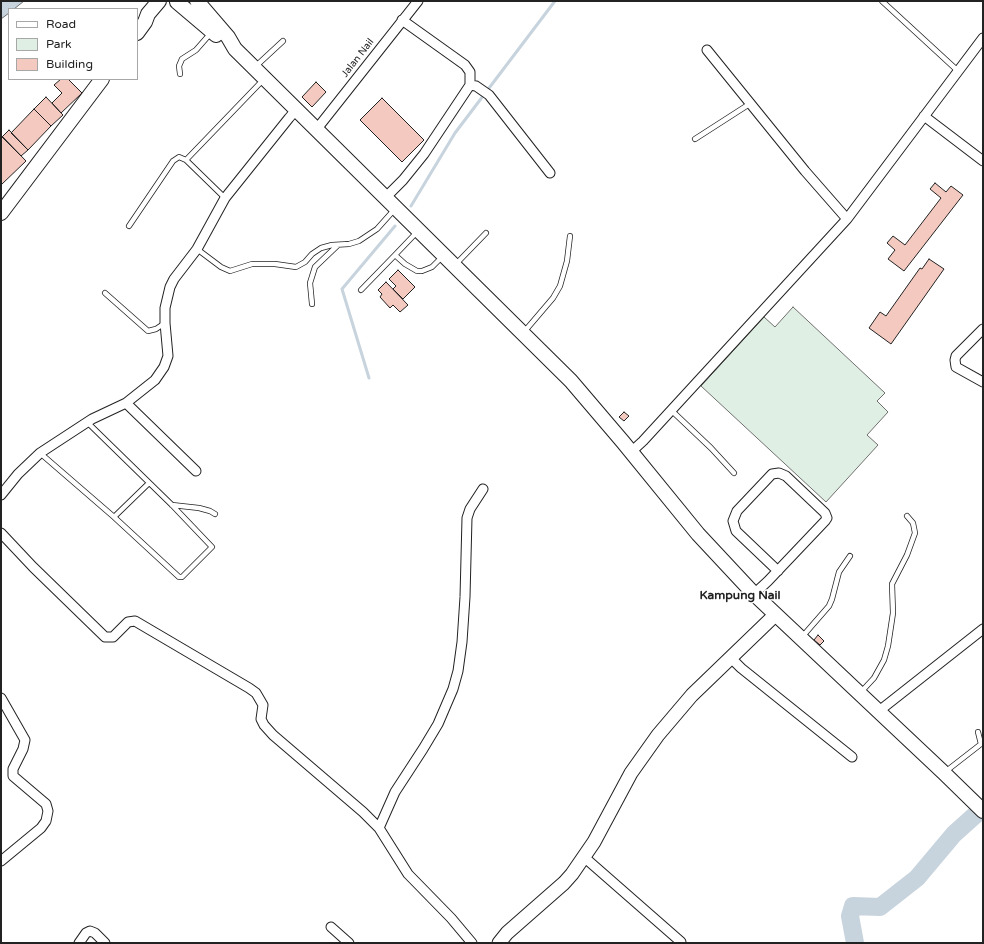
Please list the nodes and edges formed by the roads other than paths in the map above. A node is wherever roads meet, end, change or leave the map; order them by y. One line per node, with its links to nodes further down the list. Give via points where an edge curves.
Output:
1 (159, 1): 7 (main road)
2 (176, 1): 7 (main road); 8 (main road)
3 (197, 1): 11 (main road)
4 (418, 1): 6 (street, Jalan Nail)
5 (882, 1): 14 (lane)
6 (402, 20): 18 (street, via 465,65 470,72); 22 (street, Jalan Nail)
7 (141, 28)
8 (212, 32): 11 (main road); 15 (lane, via 196,50 182,59 179,66)
9 (983, 38): 14 (street)
10 (283, 42): 13 (lane)
11 (235, 49): 13 (main road)
12 (707, 50): 19 (street)
13 (254, 68): 16 (main road)
14 (958, 71): 21 (street)
15 (180, 74)
16 (264, 78): 20 (main road); 24 (lane)
17 (101, 80): 29 (main road)
18 (470, 85): 26 (street, via 486,92); 28 (street, via 424,154)
19 (751, 103): 23 (lane); 31 (street)
20 (296, 110): 22 (main road); 27 (street)
21 (924, 116): 25 (street); 31 (street)
22 (316, 130): 28 (main road)
23 (695, 139)
24 (186, 160): 27 (lane); 32 (lane, via 179,157 173,161)
25 (983, 161)
26 (550, 173)
27 (225, 198): 37 (street)
28 (385, 198): 30 (main road)
29 (4, 206)
30 (396, 209): 33 (main road); 36 (lane, via 372,233 349,244)
31 (847, 219): 49 (street)
32 (129, 226)
33 (418, 230): 38 (lane); 39 (main road)
34 (486, 233): 40 (lane)
35 (570, 236): 46 (lane, via 560,286)
36 (338, 245): 37 (lane, via 321,248 296,267 252,264 230,271); 43 (lane, via 314,267 310,283)
37 (197, 249): 44 (street, via 170,287 165,308)
38 (395, 255): 39 (lane, via 405,264 422,271 432,267); 41 (lane)
39 (443, 255): 40 (main road)
40 (454, 266): 46 (main road)
41 (361, 290)
42 (105, 293): 44 (lane, via 148,331 156,330)
43 (312, 304)
44 (165, 323): 48 (street, via 168,356 164,367 155,380)
45 (983, 329): 47 (street, via 956,356 955,363)
46 (523, 333): 51 (main road, via 580,392)
47 (983, 382)
48 (126, 403): 50 (street); 53 (street)
49 (671, 410): 51 (street); 54 (lane)
50 (87, 422): 52 (street); 55 (lane)
51 (631, 452): 65 (main road, via 698,534)
52 (40, 453): 57 (street); 61 (lane)
53 (196, 471)
54 (734, 473)
55 (149, 483): 58 (lane); 61 (lane)
56 (483, 489): 77 (street, via 467,518 462,642 453,688 438,724 396,792)
57 (1, 495)
58 (172, 505): 59 (lane, via 200,508); 61 (lane, via 212,547 181,578)
59 (215, 514)
60 (907, 516): 70 (lane, via 913,523 915,533 892,584 893,613 888,646 874,678)
61 (114, 517)
62 (1, 533): 77 (street, via 33,568 105,636 113,637 128,622 135,621 256,693 264,709 264,725 273,735)
63 (850, 556): 68 (lane, via 838,572 829,606)
64 (778, 571): 64 (street, via 827,518 825,513 786,476 779,473 772,474 737,511 733,521 736,531); 65 (street)
65 (754, 594): 66 (main road)
66 (775, 615): 68 (main road); 69 (street)
67 (983, 629): 72 (street)
68 (800, 639): 70 (main road)
69 (731, 658): 74 (street); 78 (street, via 692,695 642,756)
70 (860, 694): 72 (main road)
71 (1, 698): 79 (street, via 25,740 13,769 13,776 46,804 48,811 41,828)
72 (879, 711): 75 (main road)
73 (978, 732): 75 (lane, via 981,744)
74 (852, 757)
75 (944, 773): 76 (main road)
76 (983, 811)
77 (379, 828): 85 (street, via 408,874)
78 (584, 857): 81 (street); 86 (street, via 564,883)
79 (1, 861)
80 (331, 927): 84 (street)
81 (681, 942)
82 (79, 943): 83 (street, via 90,931)
83 (105, 943)
84 (349, 943)
85 (472, 943)
86 (499, 943)

